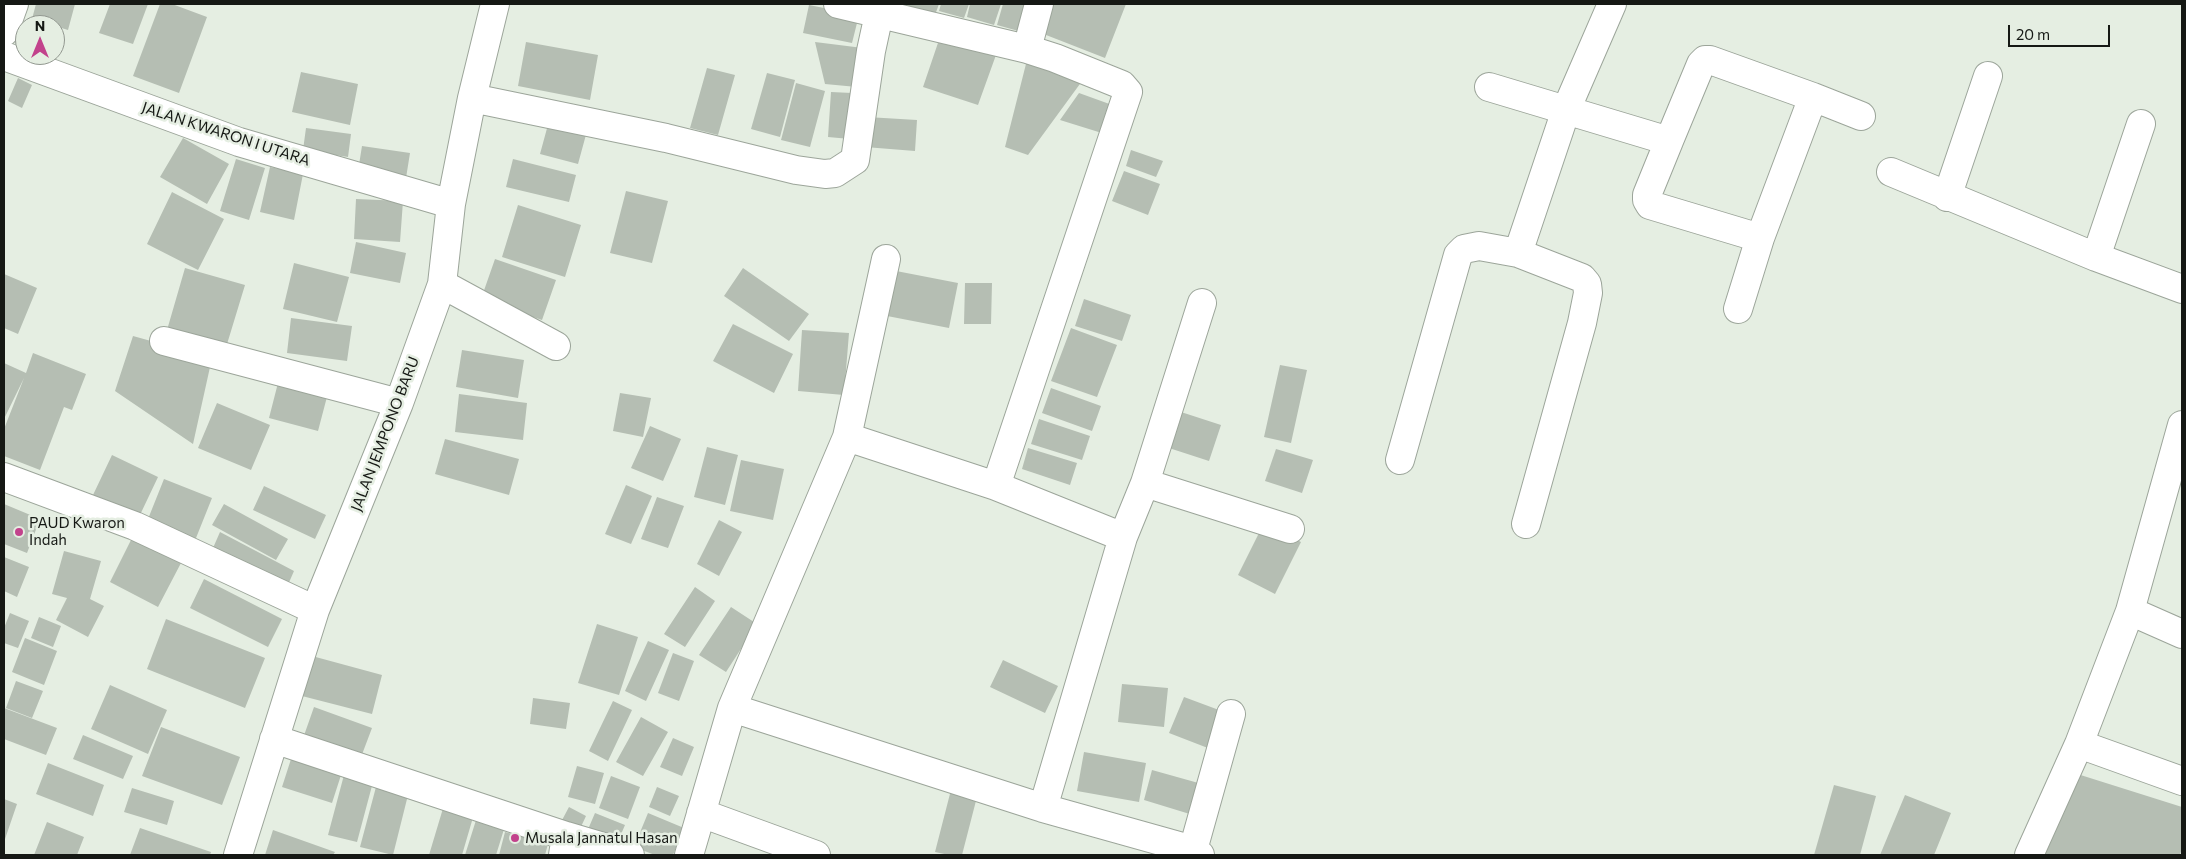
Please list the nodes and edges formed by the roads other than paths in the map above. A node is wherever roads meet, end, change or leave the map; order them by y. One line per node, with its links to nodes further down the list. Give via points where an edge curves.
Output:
1 (14, 4): 7 (street)
2 (495, 4): 13 (street, JALAN JEMPONO BARU)
3 (838, 4): 6 (street)
4 (1039, 4): 8 (street)
5 (1612, 4): 14 (street)
6 (879, 14): 8 (street); 13 (street, via 855,160 835,173 796,170 666,138)
7 (4, 32)
8 (1027, 49): 38 (street, via 1122,85 1128,92)
9 (4, 56): 20 (street, JALAN KWARON I UTARA, via 239,142)
10 (1988, 76): 19 (street)
11 (1489, 87): 14 (street)
12 (1813, 97): 15 (street); 17 (street, via 1705,60); 21 (street)
13 (472, 98): 20 (street, JALAN JEMPONO BARU)
14 (1566, 110): 17 (street); 22 (street)
15 (1861, 116)
16 (2141, 124): 23 (street)
17 (1670, 141): 21 (street, via 1647,195 1650,205)
18 (1890, 172): 19 (street)
19 (1947, 197): 23 (street)
20 (450, 204): 25 (street, JALAN JEMPONO BARU)
21 (1760, 238): 28 (street)
22 (1518, 253): 35 (street, via 1478,246 1464,249 1458,255); 39 (street, via 1582,278 1588,293)
23 (2096, 257): 26 (street)
24 (886, 260): 33 (street)
25 (442, 284): 30 (street); 31 (street, JALAN JEMPONO BARU)
26 (2182, 289)
27 (1202, 303): 37 (street)
28 (1738, 309)
29 (164, 341): 31 (street)
30 (556, 346)
31 (399, 403): 42 (street, JALAN JEMPONO BARU)
32 (2182, 425): 34 (street)
33 (847, 438): 38 (street); 45 (street)
34 (2178, 459): 43 (street)
35 (1400, 460)
36 (4, 477): 42 (street, via 135,526)
37 (1145, 483): 40 (street); 41 (street)
38 (996, 486): 41 (street)
39 (1526, 524)
40 (1290, 529)
41 (1123, 537): 50 (street)
42 (315, 610): 47 (street, JALAN JEMPONO BARU)
43 (2130, 612): 44 (street); 48 (street)
44 (2182, 634)
45 (732, 708): 50 (street); 51 (street)
46 (1231, 714): 53 (street)
47 (274, 740): 52 (street); 54 (street, JALAN JEMPONO BARU)
48 (2079, 744): 49 (street); 58 (street)
49 (2182, 781)
50 (1043, 808): 53 (street)
51 (701, 813): 56 (street); 57 (street)
52 (565, 845): 55 (street)
53 (1196, 852)
54 (238, 855)
55 (630, 855)
56 (689, 855)
57 (816, 855)
58 (2029, 855)

